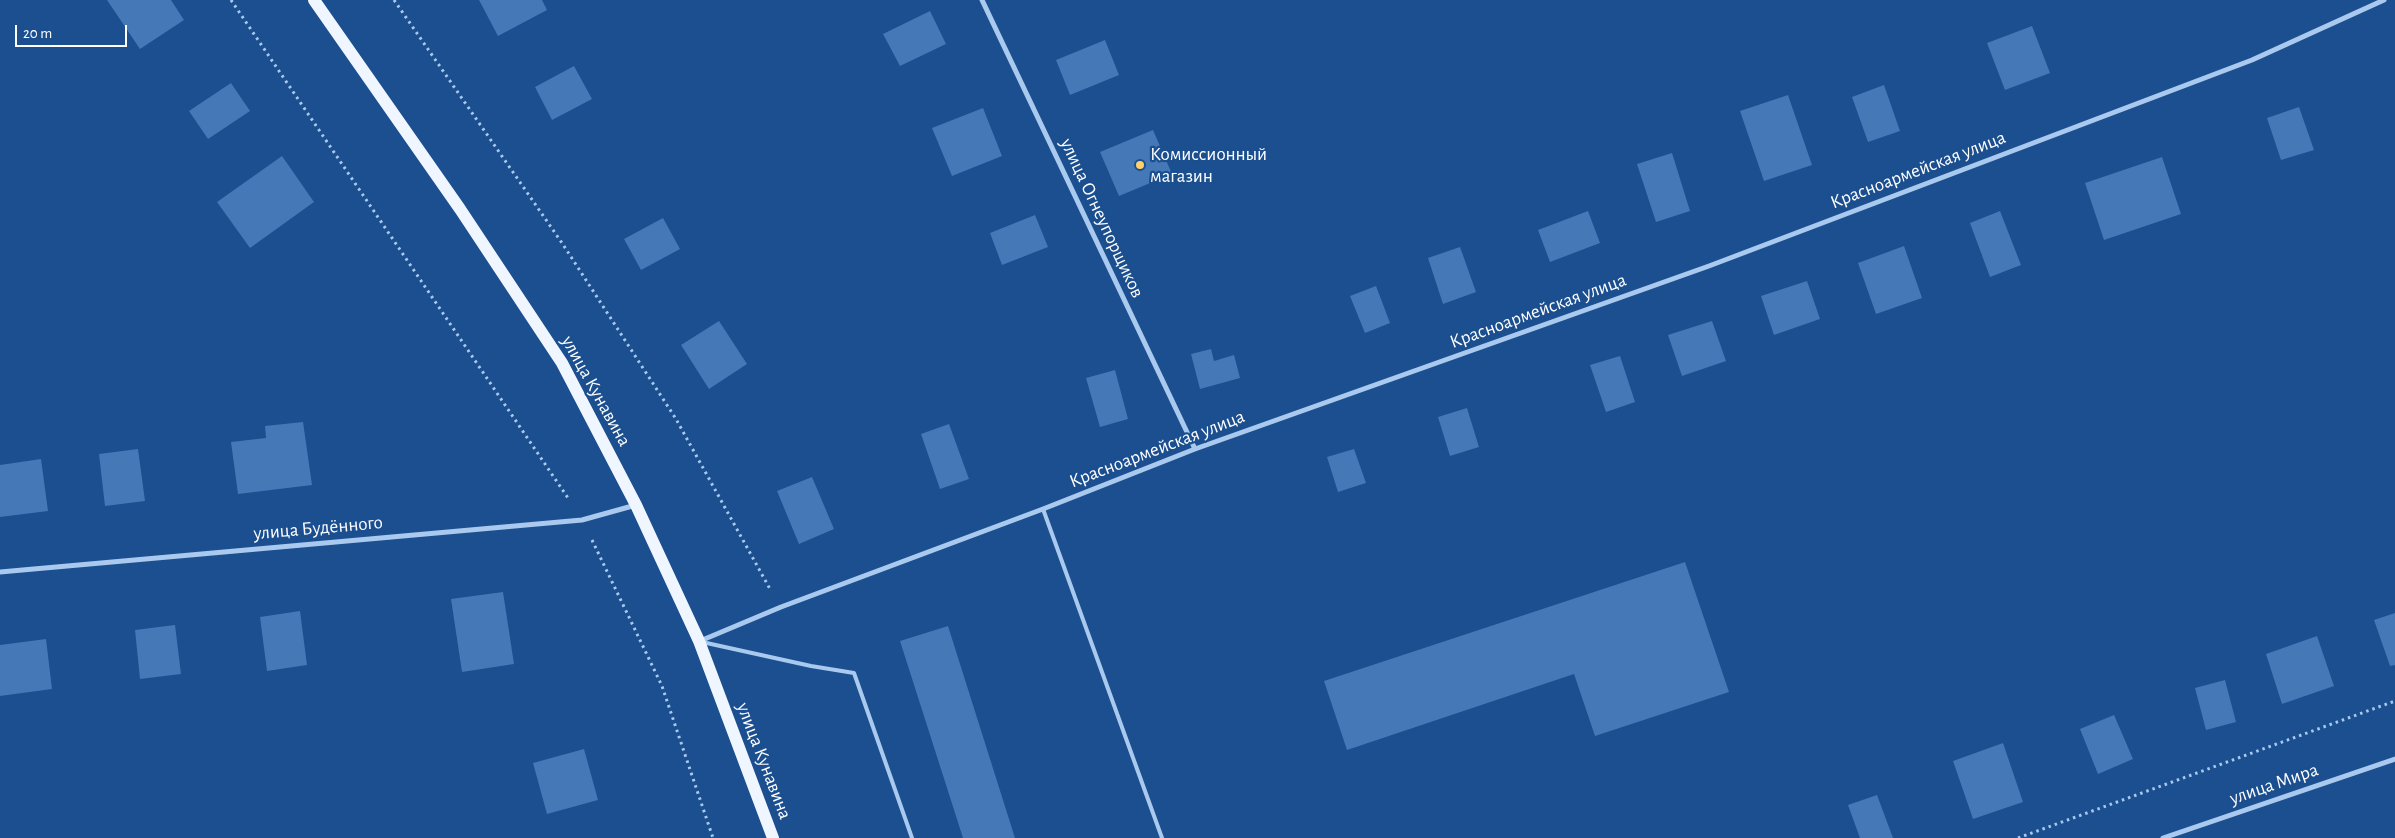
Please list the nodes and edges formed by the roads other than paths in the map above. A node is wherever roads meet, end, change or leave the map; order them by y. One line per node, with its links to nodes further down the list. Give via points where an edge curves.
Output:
1 (314, 0): 5 (main road, улица Кунавина, via 460,209 562,363)
2 (982, 0): 4 (street, улица Огнеупорщиков)
3 (2384, 0): 4 (street, Красноармейская улица, via 2252,60 1727,259)
4 (1194, 449): 6 (street, Красноармейская улица)
5 (636, 505): 7 (street, улица Будённого, via 582,520); 8 (main road, улица Кунавина)
6 (1043, 509): 8 (street, Красноармейская улица); 12 (lane)
7 (0, 572)
8 (700, 641): 10 (main road, улица Кунавина); 11 (lane, via 854,673)
9 (2395, 759): 13 (street, улица Мира)
10 (773, 838)
11 (912, 838)
12 (1162, 838)
13 (2163, 838)

